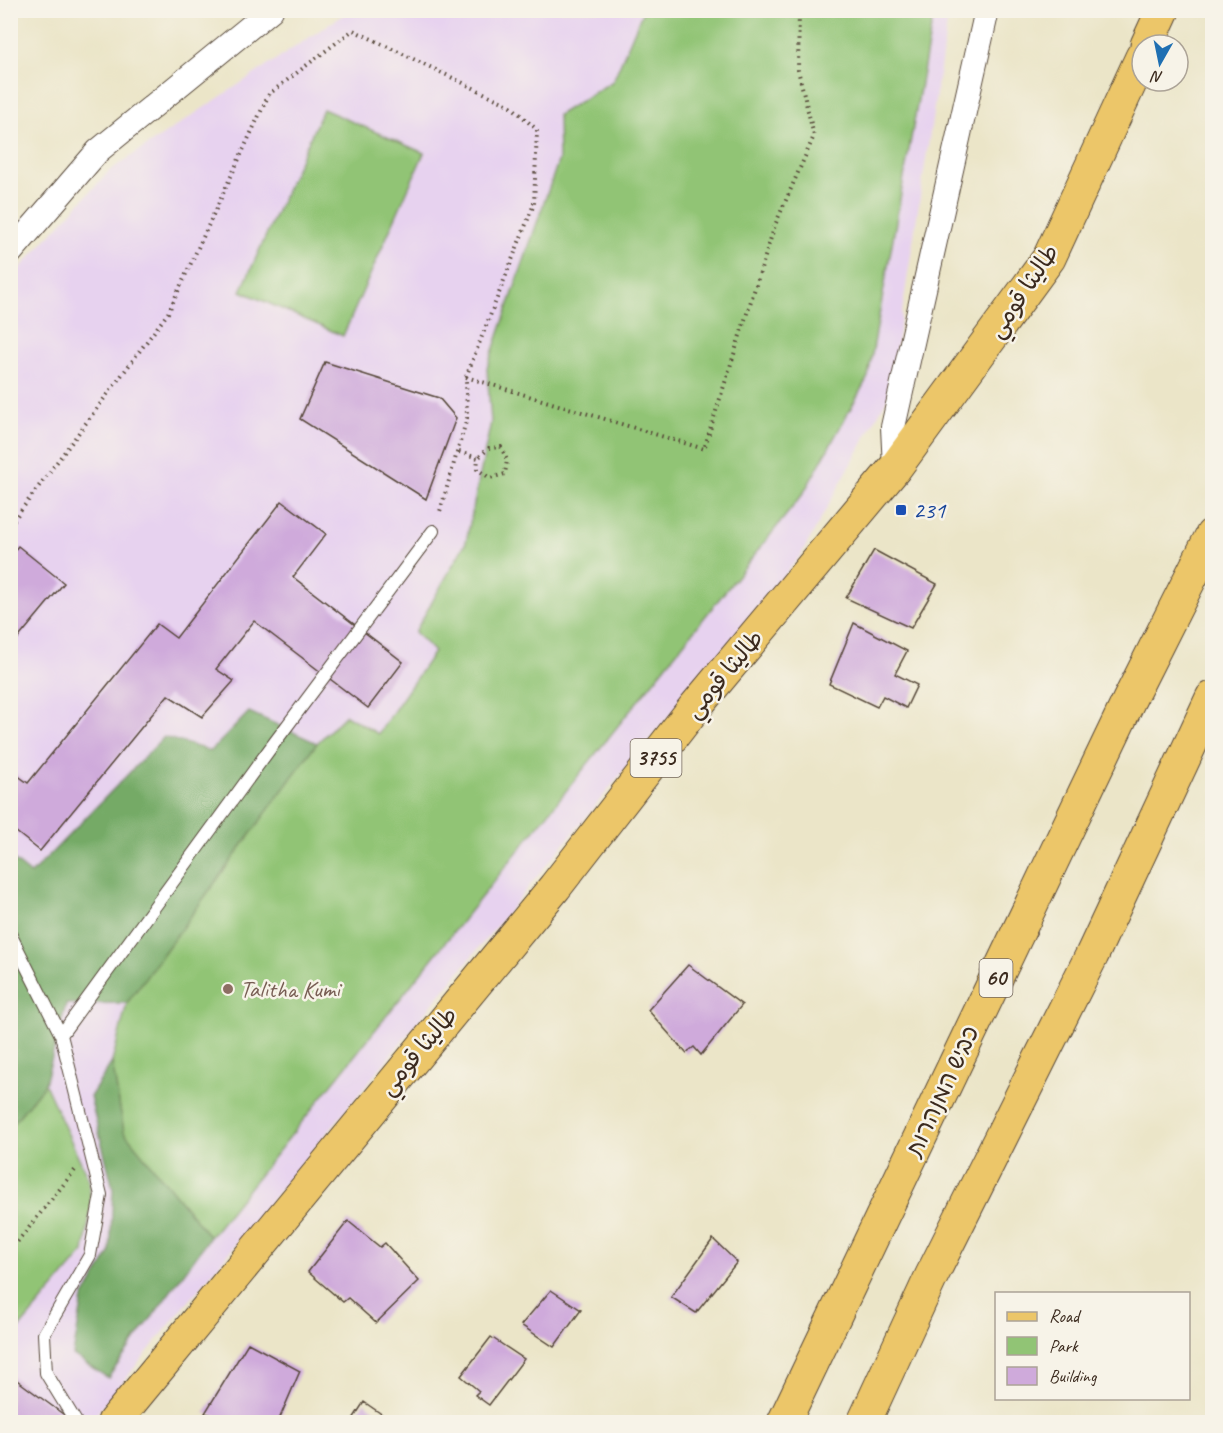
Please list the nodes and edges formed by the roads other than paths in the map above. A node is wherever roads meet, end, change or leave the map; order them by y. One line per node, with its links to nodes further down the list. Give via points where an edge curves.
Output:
1 (271, 10): 6 (street, via 98,151)
2 (987, 10): 7 (street, via 893,427)
3 (1163, 10): 4 (main road)
4 (1152, 33)
5 (1130, 83): 7 (main road, طاليثا قومي / 3755, via 1049,258)
6 (10, 253)
7 (895, 468): 14 (main road, طاليثا قومي / 3755)
8 (433, 531): 12 (lane)
9 (1212, 535): 15 (main road, כביש המנהרות / 60, via 1129,700)
10 (1212, 698): 16 (main road, via 1092,955 931,1277)
11 (10, 934): 12 (lane)
12 (61, 1035): 13 (lane, via 100,1195 90,1255 44,1334 46,1373)
13 (76, 1422)
14 (114, 1422)
15 (784, 1422)
16 (864, 1422)

